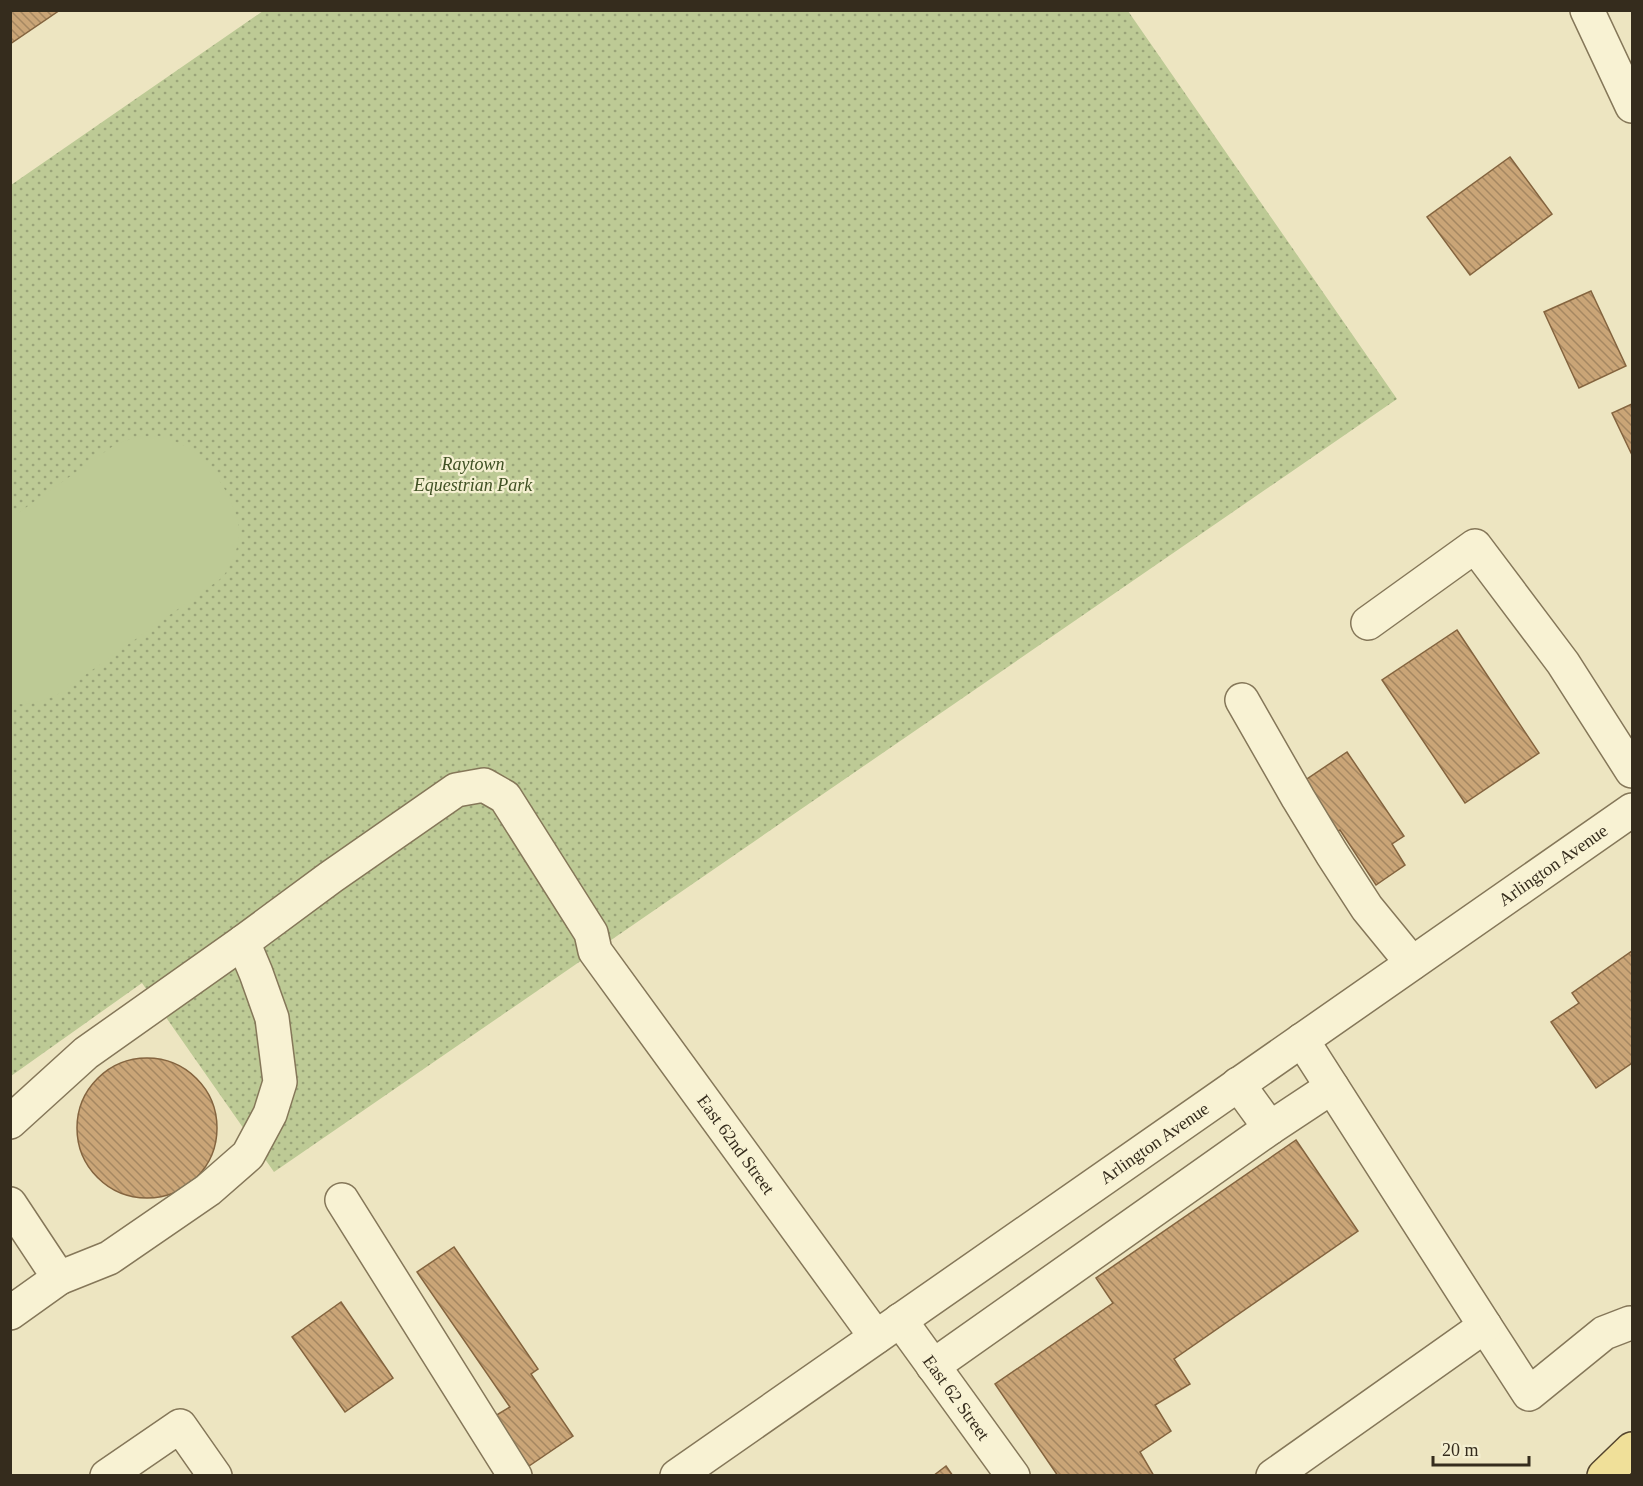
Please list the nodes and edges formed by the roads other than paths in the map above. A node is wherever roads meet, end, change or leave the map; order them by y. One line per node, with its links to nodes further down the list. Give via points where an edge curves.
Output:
1 (1592, 13): 2 (street)
2 (1632, 106)
3 (1368, 623): 5 (street, via 1474,546 1563,663)
4 (1242, 700): 8 (street, via 1367,908)
5 (1632, 771)
6 (1632, 810): 8 (street, Arlington Avenue)
7 (243, 942): 12 (street, East 62nd Street, via 86,1053); 16 (street, via 272,1018 280,1082 270,1114 248,1155 208,1190 110,1258); 20 (street, East 62nd Street, via 456,790 484,785 505,797 591,933 595,951)
8 (1413, 963): 9 (street, Arlington Avenue)
9 (1302, 1040): 10 (street, Arlington Avenue); 11 (street)
10 (1238, 1084): 13 (street); 20 (street, Arlington Avenue)
11 (1332, 1087): 13 (street); 19 (street)
12 (10, 1122)
13 (1270, 1128): 21 (street)
14 (342, 1200): 25 (street)
15 (10, 1204): 16 (street)
16 (59, 1278): 17 (street)
17 (10, 1313)
18 (1632, 1324): 19 (street, via 1604,1333 1529,1394)
19 (1485, 1326): 28 (street)
20 (888, 1328): 21 (street, East 62 Street); 26 (street, Arlington Avenue)
21 (933, 1366): 27 (street, East 62 Street)
22 (1632, 1449): 29 (main road)
23 (107, 1476): 24 (street, via 180,1426)
24 (215, 1476)
25 (515, 1476)
26 (677, 1476)
27 (1012, 1476)
28 (1273, 1476)
29 (1604, 1476)

